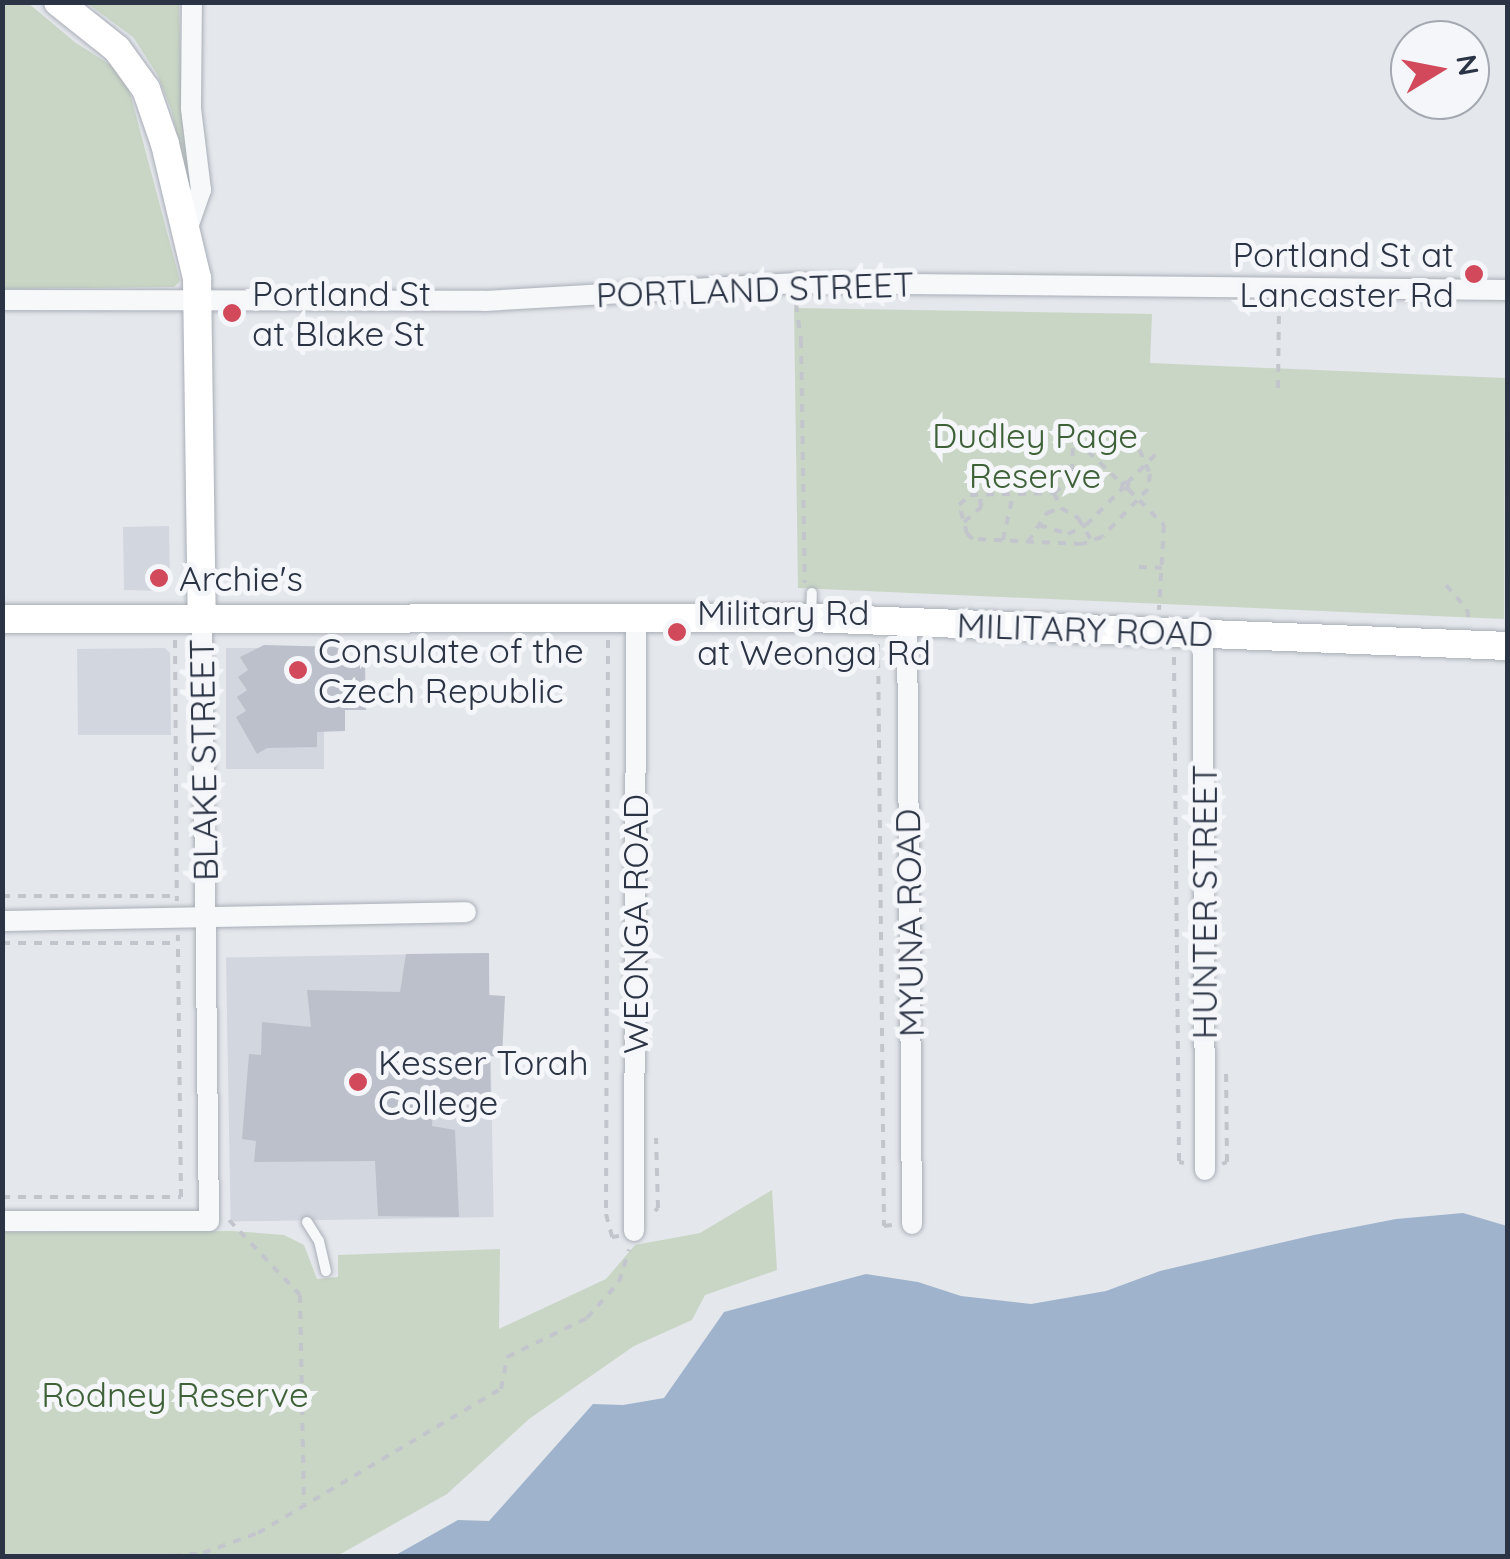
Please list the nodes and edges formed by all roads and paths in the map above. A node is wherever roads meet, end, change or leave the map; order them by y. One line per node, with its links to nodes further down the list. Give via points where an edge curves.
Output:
1 (58, 2): 3 (street, BLAKE STREET, via 117,49 146,89)
2 (192, 2): 3 (street, via 191,108 202,190)
3 (186, 233): 7 (street, BLAKE STREET)
4 (1280, 289): 5 (street, PORTLAND STREET); 7 (street, PORTLAND STREET, via 797,283 486,301); 9 (path)
5 (1508, 290)
6 (2, 300): 7 (street, PORTLAND STREET)
7 (198, 300): 37 (street, BLAKE STREET)
8 (795, 311): 31 (path)
9 (1278, 388)
10 (1065, 430): 12 (path)
11 (1108, 432): 12 (path); 13 (path, via 1133,435); 13 (path, via 1122,450)
12 (1077, 441): 16 (path); 17 (path, via 1072,472)
13 (1138, 446): 15 (path)
14 (1156, 454): 15 (path)
15 (1146, 464): 16 (path); 20 (path, via 1148,490)
16 (1125, 486): 20 (path); 24 (path)
17 (1054, 493): 18 (path); 21 (path)
18 (1013, 494): 19 (path); 25 (path)
19 (980, 495): 22 (path, via 981,507); 22 (path, via 959,506)
20 (1138, 499): 26 (path); 29 (path, via 1164,525)
21 (1061, 508): 23 (path); 24 (path)
22 (964, 522): 25 (path, via 973,539)
23 (1039, 525): 24 (path, via 1068,534); 27 (path)
24 (1084, 526): 26 (path)
25 (1003, 540): 27 (path)
26 (1092, 541): 27 (path)
27 (1028, 542)
28 (1138, 567): 29 (path)
29 (1162, 568): 32 (path)
30 (1446, 585): 36 (path)
31 (810, 601): 33 (street, MILITARY ROAD); 35 (street, MILITARY ROAD)
32 (1159, 610)
33 (636, 616): 37 (street, MILITARY ROAD); 57 (street, WEONGA ROAD)
34 (2, 618): 37 (street, MILITARY ROAD)
35 (907, 622): 38 (street, MILITARY ROAD); 56 (street, MYUNA ROAD)
36 (1469, 622)
37 (189, 624): 44 (path); 48 (street, BLAKE STREET)
38 (1202, 635): 41 (street, MILITARY ROAD); 51 (street, HUNTER STREET)
39 (608, 640): 57 (path, via 606,1214 612,1238)
40 (878, 644): 56 (path, via 884,1226)
41 (1508, 646)
42 (1174, 657): 51 (path, via 1179,1162)
43 (2, 896): 44 (path)
44 (177, 896): 47 (path)
45 (466, 912): 48 (street)
46 (2, 920): 47 (street)
47 (177, 920): 48 (street); 50 (path)
48 (205, 920): 54 (street, BLAKE STREET)
49 (2, 943): 50 (path)
50 (178, 943): 52 (path, via 181,1197)
51 (1205, 1170)
52 (2, 1197)
53 (2, 1221): 54 (street)
54 (219, 1221): 59 (path, via 300,1295)
55 (307, 1222): 58 (lane, via 320,1241)
56 (912, 1224)
57 (634, 1232): 59 (path, via 619,1282 587,1318 507,1357 501,1389)
58 (326, 1271)
59 (304, 1504): 60 (path, via 258,1533)
60 (173, 1556)

